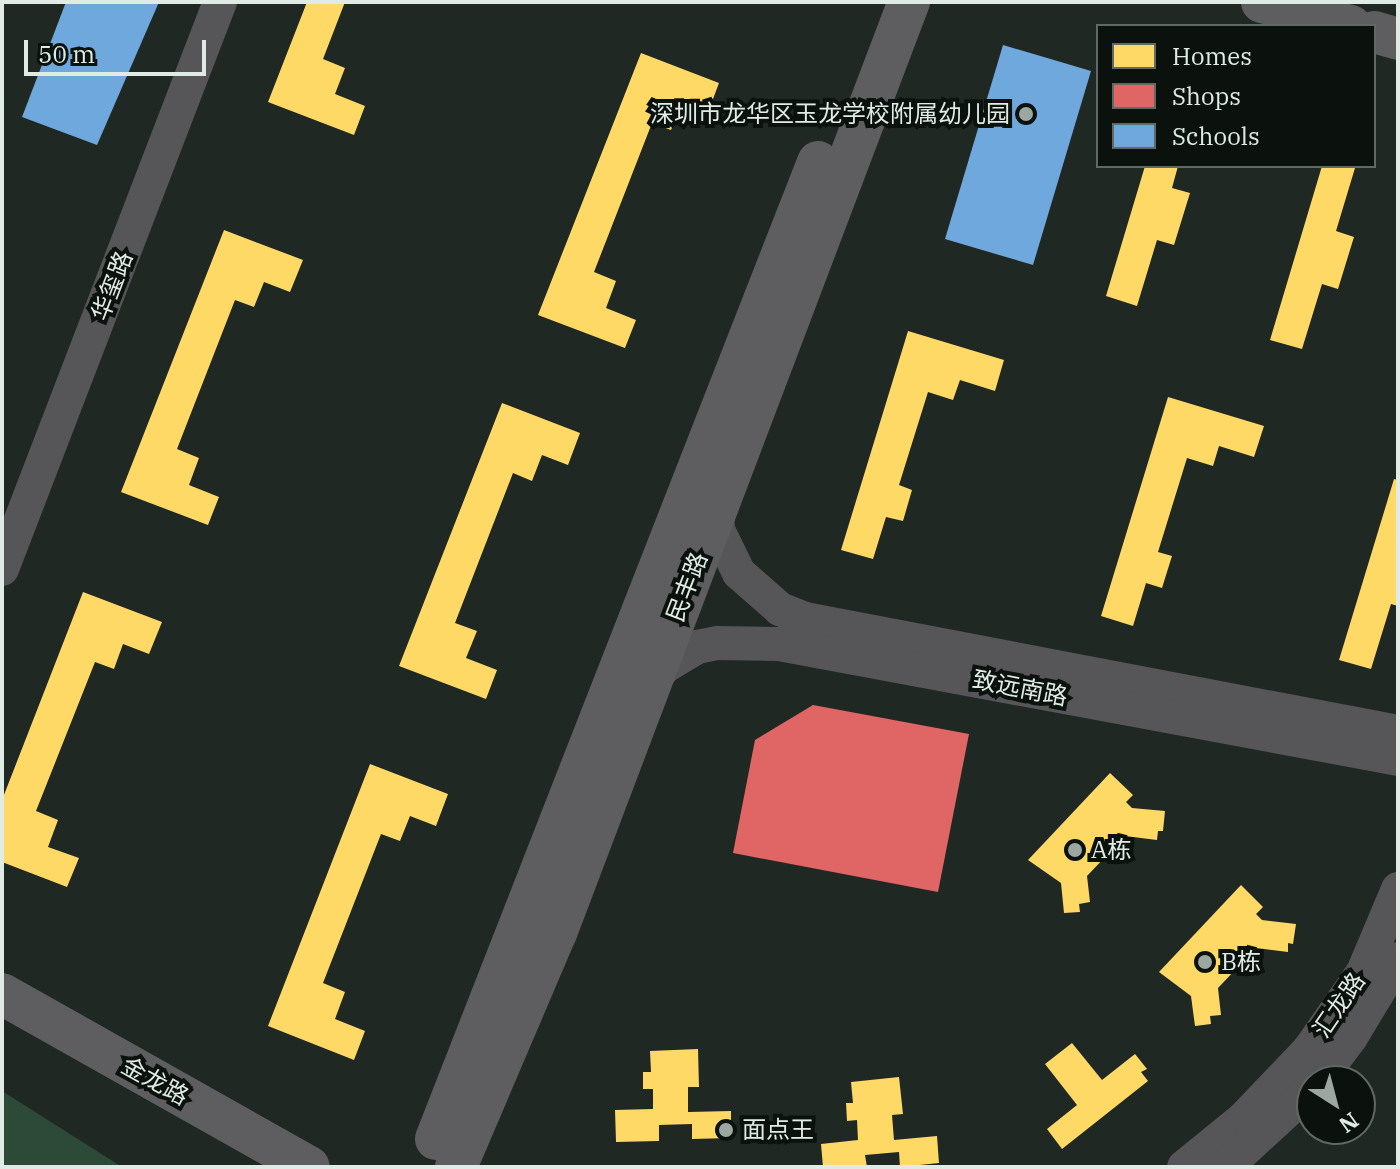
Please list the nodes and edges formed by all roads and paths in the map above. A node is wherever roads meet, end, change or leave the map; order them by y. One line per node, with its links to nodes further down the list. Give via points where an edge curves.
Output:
1 (220, 2): 9 (street, 华玺路)
2 (931, 2): 4 (main road)
3 (1262, 2): 5 (main road)
4 (887, 11): 8 (main road, 民丰路); 21 (main road, 民丰路)
5 (1344, 24)
6 (1376, 33): 7 (main road)
7 (1398, 39)
8 (717, 507): 10 (main road, 民丰路); 11 (street, 致远南路, via 718,530 739,573 780,609 805,619)
9 (2, 569)
10 (651, 682): 12 (street, 致远南路, via 664,667 697,647 779,644); 22 (main road, 民丰路, via 556,933)
11 (1398, 732)
12 (1398, 759)
13 (1398, 889): 23 (street, 汇龙路, via 1363,972 1316,1041 1244,1118)
14 (1398, 959): 17 (street, 汇龙路)
15 (2, 994): 20 (main road, 金龙路)
16 (2, 1026): 19 (main road, 金龙路)
17 (1330, 1065)
18 (1296, 1104): 24 (street)
19 (254, 1167)
20 (309, 1167)
21 (427, 1167)
22 (456, 1167)
23 (1184, 1167)
24 (1226, 1167)

